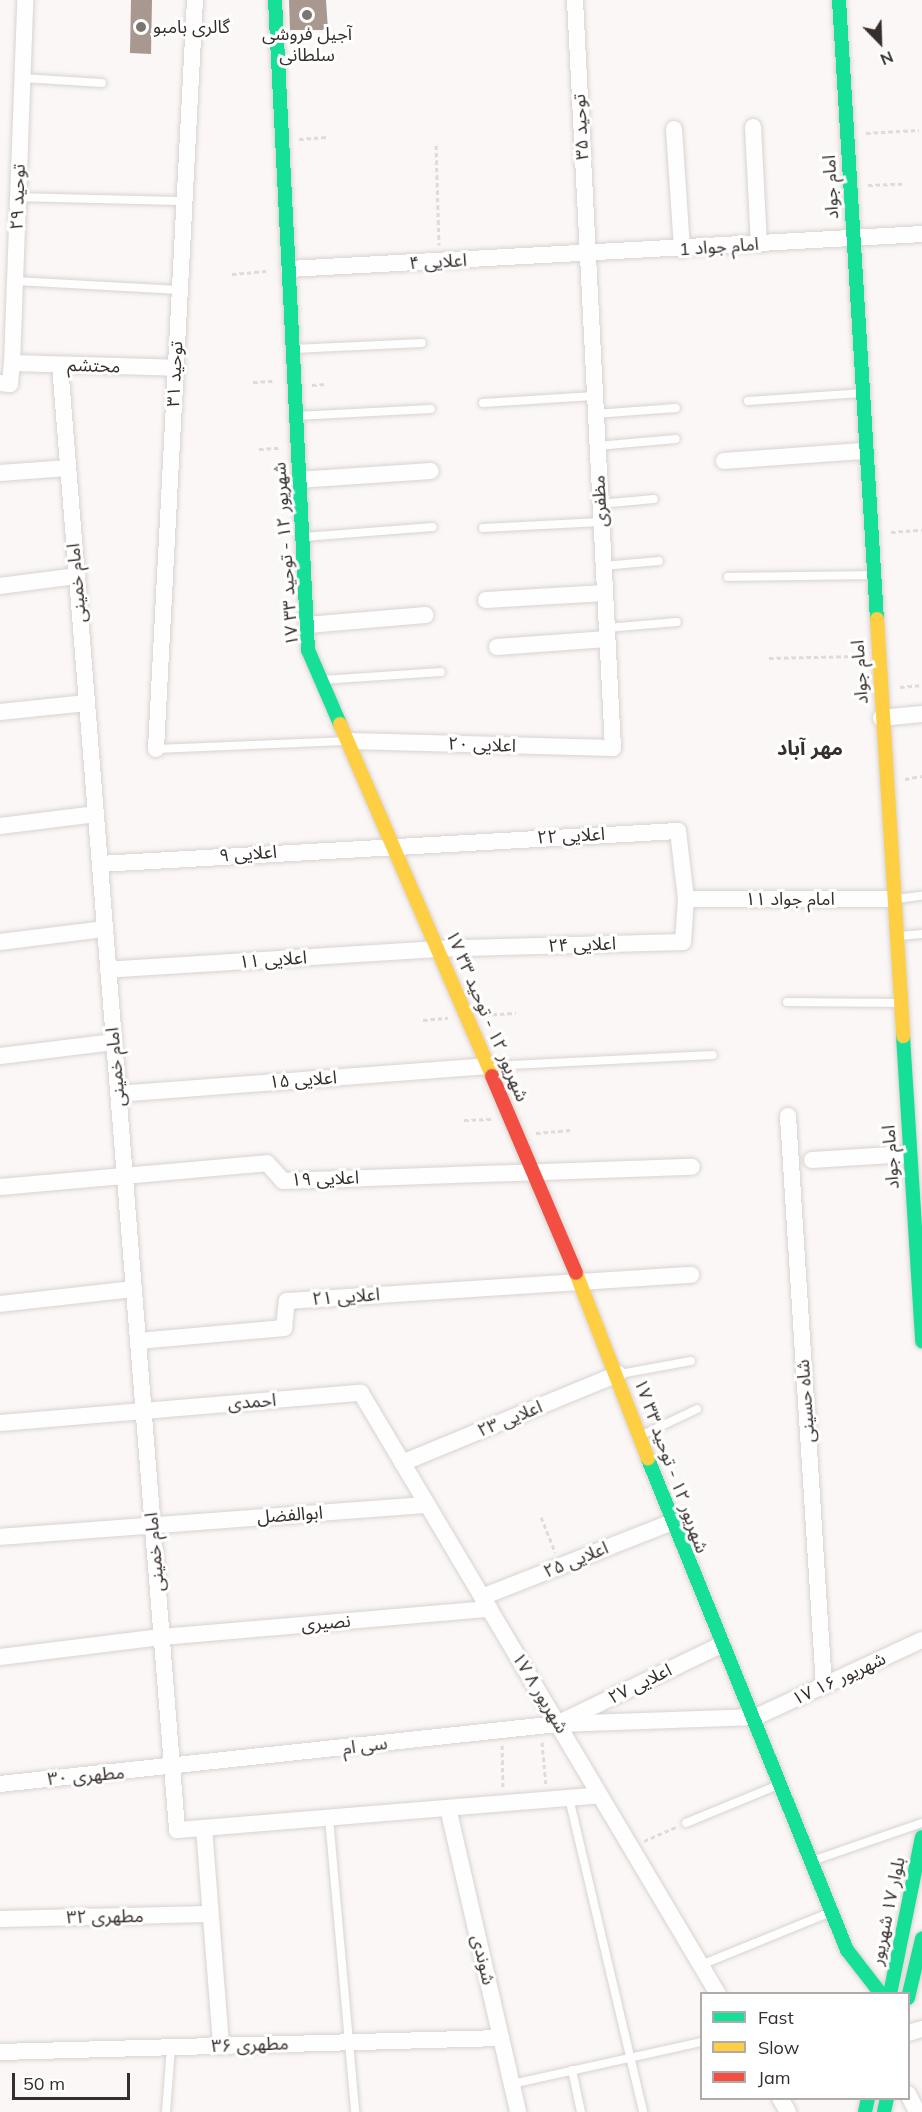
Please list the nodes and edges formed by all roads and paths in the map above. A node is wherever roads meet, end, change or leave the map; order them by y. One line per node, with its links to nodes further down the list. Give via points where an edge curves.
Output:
1 (25, 0): 6 (street, توحید ۲۹)
2 (195, 0): 18 (street, توحید ۳۱)
3 (275, 0): 13 (street, ۱۷ شهریور ۱۲ - توحید ۳۳)
4 (575, 0): 23 (street, توحید ۳۵)
5 (839, 0): 11 (street, امام جواد)
6 (22, 78): 7 (lane); 17 (street, توحید ۲۹)
7 (102, 83)
8 (753, 127): 21 (street)
9 (674, 129): 22 (street)
10 (919, 130): 11 (path)
11 (846, 135): 16 (street, امام جواد)
12 (327, 137): 13 (path)
13 (282, 140): 25 (street, ۱۷ شهریور ۱۲ - توحید ۳۳)
14 (436, 145): 24 (path)
15 (902, 184): 16 (path)
16 (849, 185): 20 (street, امام جواد)
17 (18, 197): 18 (lane); 27 (street, توحید ۲۹)
18 (185, 201): 28 (street, توحید ۳۱)
19 (922, 234): 20 (street, امام جواد 1)
20 (852, 237): 21 (street, امام جواد 1); 35 (street, امام جواد)
21 (759, 244): 22 (street, امام جواد 1)
22 (682, 250): 23 (street, امام جواد 1)
23 (586, 254): 24 (street, اعلایی ۴); 36 (street, مظفری)
24 (439, 262): 25 (street, اعلایی ۴)
25 (289, 269): 26 (path); 30 (street, ۱۷ شهریور ۱۲ - توحید ۳۳)
26 (232, 274)
27 (15, 281): 28 (lane); 31 (street, توحید ۲۹)
28 (180, 290): 33 (street, توحید ۳۱)
29 (422, 343): 30 (lane)
30 (293, 349): 42 (street, ۱۷ شهریور ۱۲ - توحید ۳۳)
31 (12, 363): 32 (street, محتشم); 34 (street, توحید ۲۹, via 10,384)
32 (60, 365): 33 (street, محتشم); 47 (street, امام خمینی)
33 (176, 368): 82 (street, توحید ۳۱)
34 (0, 383)
35 (861, 393): 37 (lane); 45 (street, امام جواد)
36 (594, 396): 38 (lane); 41 (street, مظفری)
37 (748, 401)
38 (483, 403)
39 (676, 408): 41 (lane)
40 (430, 409): 42 (lane)
41 (595, 414): 44 (street, مظفری)
42 (296, 416): 50 (street, ۱۷ شهریور ۱۲ - توحید ۳۳)
43 (676, 439): 44 (lane)
44 (597, 446): 52 (street, مظفری)
45 (865, 451): 46 (street); 57 (street, امام جواد)
46 (724, 461)
47 (68, 468): 49 (street); 62 (street, امام خمینی)
48 (431, 471): 50 (street)
49 (0, 473)
50 (298, 480): 58 (street, ۱۷ شهریور ۱۲ - توحید ۳۳)
51 (654, 499): 52 (lane)
52 (600, 504): 53 (street, مظفری)
53 (601, 522): 55 (lane); 60 (street, مظفری)
54 (433, 527): 58 (lane)
55 (483, 528)
56 (922, 531): 57 (path)
57 (870, 534): 61 (street, امام جواد)
58 (301, 537): 69 (street, ۱۷ شهریور ۱۲ - توحید ۳۳)
59 (659, 561): 60 (lane)
60 (603, 566): 65 (street, مظفری)
61 (872, 575): 63 (lane); 72 (street, امام جواد)
62 (76, 576): 64 (street); 76 (street, امام خمینی)
63 (728, 577)
64 (0, 586)
65 (605, 593): 66 (street); 70 (street, مظفری)
66 (486, 600)
67 (426, 615): 69 (street)
68 (677, 622): 70 (lane)
69 (307, 625): 75 (street, ۱۷ شهریور ۱۲ - توحید ۳۳, via 308,650)
70 (607, 633): 71 (street); 81 (street, مظفری)
71 (497, 647)
72 (877, 656): 73 (path); 79 (street, امام جواد)
73 (769, 657)
74 (441, 672): 75 (lane)
75 (322, 680): 80 (street, ۱۷ شهریور ۱۲ - توحید ۳۳)
76 (87, 702): 77 (street); 83 (street, امام خمینی)
77 (0, 712)
78 (922, 714): 79 (street)
79 (881, 718): 89 (street, امام جواد)
80 (350, 741): 81 (street, اعلایی ۲۰); 82 (lane); 85 (street, ۱۷ شهریور ۱۲ - توحید ۳۳)
81 (613, 748)
82 (156, 749)
83 (96, 814): 84 (street); 86 (street, امام خمینی)
84 (0, 826)
85 (396, 844): 86 (street, اعلایی ۹); 88 (street, اعلایی ۲۲, via 678,831); 94 (street, ۱۷ شهریور ۱۲ - توحید ۳۳)
86 (100, 864): 90 (street, امام خمینی)
87 (922, 896): 89 (lane)
88 (686, 899): 89 (street, امام جواد ۱۱); 94 (street, اعلایی ۲۴, via 683,942)
89 (894, 899): 92 (street, امام جواد)
90 (105, 929): 93 (street); 95 (street, امام خمینی)
91 (922, 934): 92 (lane)
92 (896, 937): 97 (street, امام جواد)
93 (0, 942)
94 (438, 949): 95 (street, اعلایی ۱۱); 99 (street, ۱۷ شهریور ۱۲ - توحید ۳۳)
95 (108, 970): 100 (street, امام خمینی)
96 (787, 1002): 97 (lane)
97 (899, 1003): 110 (street, امام جواد)
98 (516, 1013): 99 (path)
99 (467, 1017): 103 (street, ۱۷ شهریور ۱۲ - توحید ۳۳)
100 (114, 1042): 102 (street); 104 (street, امام خمینی)
101 (713, 1055): 103 (lane)
102 (0, 1056)
103 (488, 1066): 104 (street, اعلایی ۱۵); 106 (street, ۱۷ شهریور ۱۲ - توحید ۳۳)
104 (118, 1094): 114 (street, امام خمینی)
105 (788, 1116): 141 (street, شاه حسینی)
106 (511, 1118): 107 (path); 109 (street, ۱۷ شهریور ۱۲ - توحید ۳۳)
107 (464, 1120)
108 (571, 1130): 109 (path)
109 (518, 1134): 113 (street, ۱۷ شهریور ۱۲ - توحید ۳۳)
110 (908, 1154): 111 (street); 121 (street, امام جواد)
111 (812, 1160)
112 (692, 1167): 113 (street)
113 (533, 1171): 114 (street, اعلایی ۱۹, via 283,1181 267,1163); 117 (street, ۱۷ شهریور ۱۲ - توحید ۳۳)
114 (124, 1175): 115 (street); 118 (street, امام خمینی)
115 (0, 1187)
116 (691, 1275): 117 (street)
117 (580, 1282): 120 (street, اعلایی ۲۱, via 287,1301 284,1328); 123 (street, ۱۷ شهریور ۱۲ - توحید ۳۳)
118 (134, 1289): 119 (street); 120 (street, امام خمینی)
119 (0, 1304)
120 (138, 1341): 126 (street, امام خمینی)
121 (922, 1341)
122 (691, 1361): 123 (lane)
123 (618, 1374): 128 (street, ۱۷ شهریور ۱۲ - توحید ۳۳); 129 (street, اعلایی ۲۳)
124 (361, 1393): 126 (street, احمدی); 129 (street, ۱۷ شهریور ۸)
125 (697, 1409): 128 (lane)
126 (143, 1410): 127 (street, احمدی); 133 (street, امام خمینی)
127 (0, 1423)
128 (639, 1436): 132 (street, ۱۷ شهریور ۱۲ - توحید ۳۳)
129 (402, 1463): 130 (street, ۱۷ شهریور ۸)
130 (427, 1504): 133 (street, ابوالفضل); 136 (street, ۱۷ شهریور ۸)
131 (541, 1517): 135 (path)
132 (670, 1523): 135 (street, اعلایی ۲۵); 139 (street, ۱۷ شهریور ۱۲ - توحید ۳۳)
133 (153, 1525): 134 (street, ابوالفضل); 137 (street, امام خمینی)
134 (0, 1537)
135 (561, 1566): 136 (street, اعلایی ۲۵)
136 (486, 1603): 137 (street, نصیری); 143 (street, ۱۷ شهریور ۸)
137 (161, 1637): 140 (street, نصیری); 146 (street, امام خمینی)
138 (922, 1640): 141 (street, ۱۷ شهریور ۱۶)
139 (721, 1645): 142 (street, ۱۷ شهریور ۱۲ - توحید ۳۳); 143 (street, اعلایی ۲۷)
140 (0, 1657)
141 (824, 1686): 142 (street, ۱۷ شهریور ۱۶)
142 (756, 1717): 143 (street); 148 (street, ۱۷ شهریور ۱۲ - توحید ۳۳)
143 (558, 1724): 144 (street, سی ام); 149 (street, ۱۷ شهریور ۸)
144 (541, 1726): 145 (street, سی ام); 151 (path)
145 (502, 1730): 146 (street, سی ام); 152 (path)
146 (172, 1769): 147 (street, مطهری ۳۰); 157 (street, امام خمینی, via 177,1830)
147 (0, 1784)
148 (778, 1785): 155 (lane); 160 (street, ۱۷ شهریور ۱۲ - توحید ۳۳)
149 (599, 1795): 150 (street); 159 (street, ۱۷ شهریور ۸)
150 (569, 1798): 151 (street); 176 (lane)
151 (547, 1800): 152 (street)
152 (504, 1803): 153 (street)
153 (447, 1808): 154 (street); 170 (street, شوندی)
154 (329, 1818): 157 (street); 171 (lane)
155 (686, 1823): 159 (path)
156 (922, 1823): 160 (lane)
157 (204, 1828): 162 (street)
158 (922, 1837): 168 (street, بلوار ۱۷ شهریور)
159 (630, 1846): 165 (street, ۱۷ شهریور ۸)
160 (810, 1862): 161 (street, ۱۷ شهریور ۱۲ - توحید ۳۳)
161 (831, 1912): 165 (lane); 167 (street, ۱۷ شهریور ۱۲ - توحید ۳۳, via 862,1976)
162 (210, 1914): 163 (street, مطهری ۳۲); 173 (street)
163 (0, 1919)
164 (922, 1939): 169 (street)
165 (701, 1965): 166 (street, ۱۷ شهریور ۸)
166 (717, 1992)
167 (879, 1992)
168 (890, 1992)
169 (910, 1993)
170 (501, 2038): 171 (street, مطهری ۳۶); 178 (street, شوندی)
171 (347, 2042): 173 (street, مطهری ۳۶); 181 (lane)
172 (700, 2042): 176 (lane)
173 (221, 2046): 174 (street, مطهری ۳۶)
174 (171, 2047): 175 (street, مطهری ۳۶); 180 (lane)
175 (0, 2052)
176 (630, 2058): 177 (lane); 184 (lane)
177 (572, 2070): 178 (lane); 183 (lane)
178 (512, 2084): 182 (street, شوندی)
179 (910, 2096): 185 (street)
180 (166, 2112)
181 (355, 2112)
182 (518, 2112)
183 (581, 2112)
184 (643, 2112)
185 (917, 2112)

